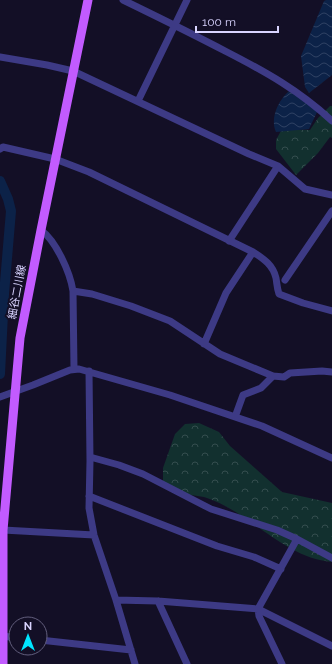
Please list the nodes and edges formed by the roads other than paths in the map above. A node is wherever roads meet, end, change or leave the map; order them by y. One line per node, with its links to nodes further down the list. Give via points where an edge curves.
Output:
1 (88, 0): 6 (main road, 細谷二川線)
2 (123, 0): 4 (street)
3 (187, 0): 4 (street)
4 (175, 25): 7 (street); 8 (street, via 290,87)
5 (0, 57): 6 (street)
6 (73, 71): 7 (street); 10 (main road, 細谷二川線)
7 (138, 101): 11 (street)
8 (332, 120)
9 (2, 148): 10 (street)
10 (55, 159): 14 (main road, 細谷二川線); 15 (street, via 89,172)
11 (278, 166): 12 (street, via 305,189); 15 (street)
12 (332, 195)
13 (332, 211): 17 (street)
14 (41, 230): 18 (street, via 63,260 72,280); 25 (main road, 細谷二川線, via 20,338)
15 (229, 240): 16 (street)
16 (253, 252): 19 (street, via 267,261 276,277 279,294 303,304); 20 (street, via 226,293)
17 (285, 280)
18 (73, 291): 20 (street, via 131,306 170,321); 21 (street)
19 (332, 311)
20 (204, 344): 24 (street, via 220,354)
21 (74, 369): 22 (street); 25 (street)
22 (89, 371): 27 (street); 28 (street)
23 (332, 372): 24 (street)
24 (273, 376): 27 (street, via 261,388 243,395)
25 (13, 393): 26 (street); 31 (main road, 細谷二川線)
26 (0, 397)
27 (235, 417): 29 (street, via 262,426)
28 (90, 457): 30 (street); 33 (street, via 143,474 211,509)
29 (332, 458)
30 (89, 496): 32 (street); 35 (street)
31 (3, 530): 32 (street); 39 (main road, 細谷二川線)
32 (94, 535): 36 (street)
33 (297, 539): 34 (street); 35 (street)
34 (332, 558)
35 (281, 568): 38 (street)
36 (116, 600): 37 (street); 43 (street)
37 (158, 600): 38 (street); 46 (street)
38 (258, 609): 42 (street); 47 (street)
39 (3, 636): 40 (street); 44 (main road, 細谷二川線)
40 (8, 637)
41 (48, 641): 43 (street)
42 (332, 646)
43 (131, 650): 45 (street)
44 (3, 664)
45 (135, 664)
46 (187, 664)
47 (282, 664)

